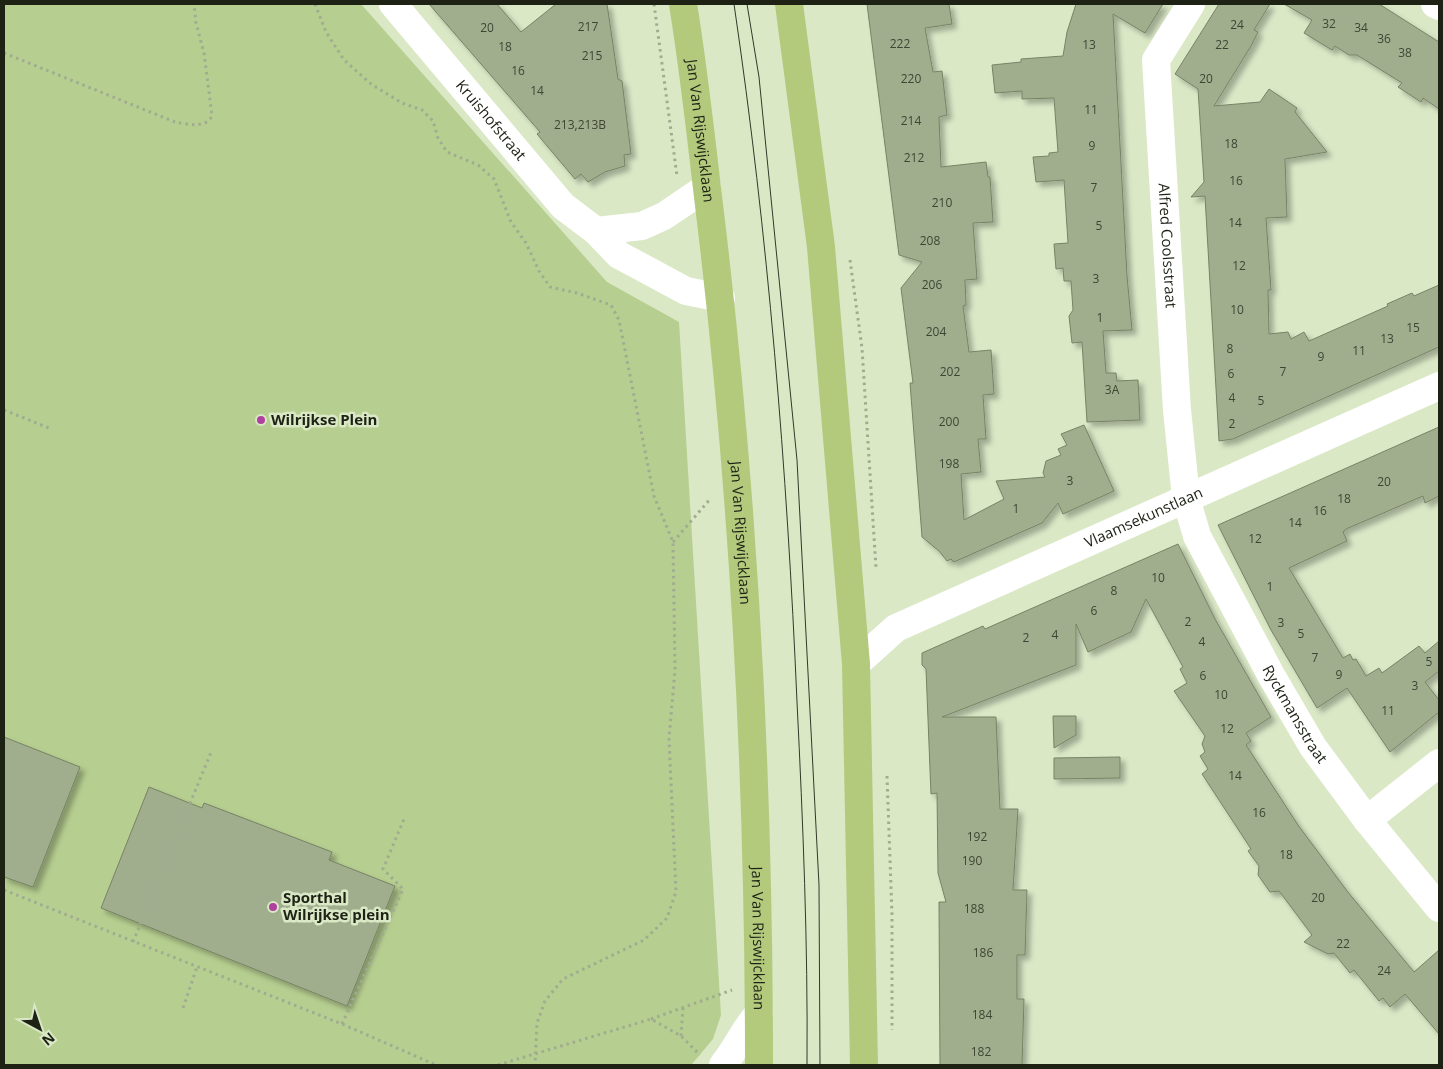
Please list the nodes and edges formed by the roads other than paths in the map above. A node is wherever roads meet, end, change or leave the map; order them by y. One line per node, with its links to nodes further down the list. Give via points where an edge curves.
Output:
1 (393, 4): 8 (street, Kruishofstraat, via 563,206)
2 (683, 4): 7 (main road, Jan Van Rijswijcklaan)
3 (789, 4): 12 (main road, via 821,247)
4 (1191, 4): 11 (street, Alfred Coolsstraat, via 1156,60 1177,410)
5 (1436, 4): 6 (street)
6 (1439, 6)
7 (707, 187): 8 (street, via 664,216 642,226); 9 (main road, Jan Van Rijswijcklaan)
8 (596, 231): 9 (street, Kruishofstraat, via 619,255 658,277 686,291)
9 (721, 298): 16 (main road, Jan Van Rijswijcklaan, via 752,695)
10 (1439, 386): 11 (street, Vlaamsekunstlaan)
11 (1186, 498): 12 (street, Vlaamsekunstlaan, via 896,628); 14 (street, Ryckmansstraat, via 1197,536 1271,675 1314,747)
12 (856, 664): 19 (main road)
13 (1439, 763): 14 (street)
14 (1367, 820): 15 (street, Ryckmansstraat)
15 (1439, 908)
16 (759, 1013): 17 (street, via 745,1028 740,1043); 18 (main road, Jan Van Rijswijcklaan)
17 (715, 1063)
18 (759, 1065)
19 (864, 1065)

